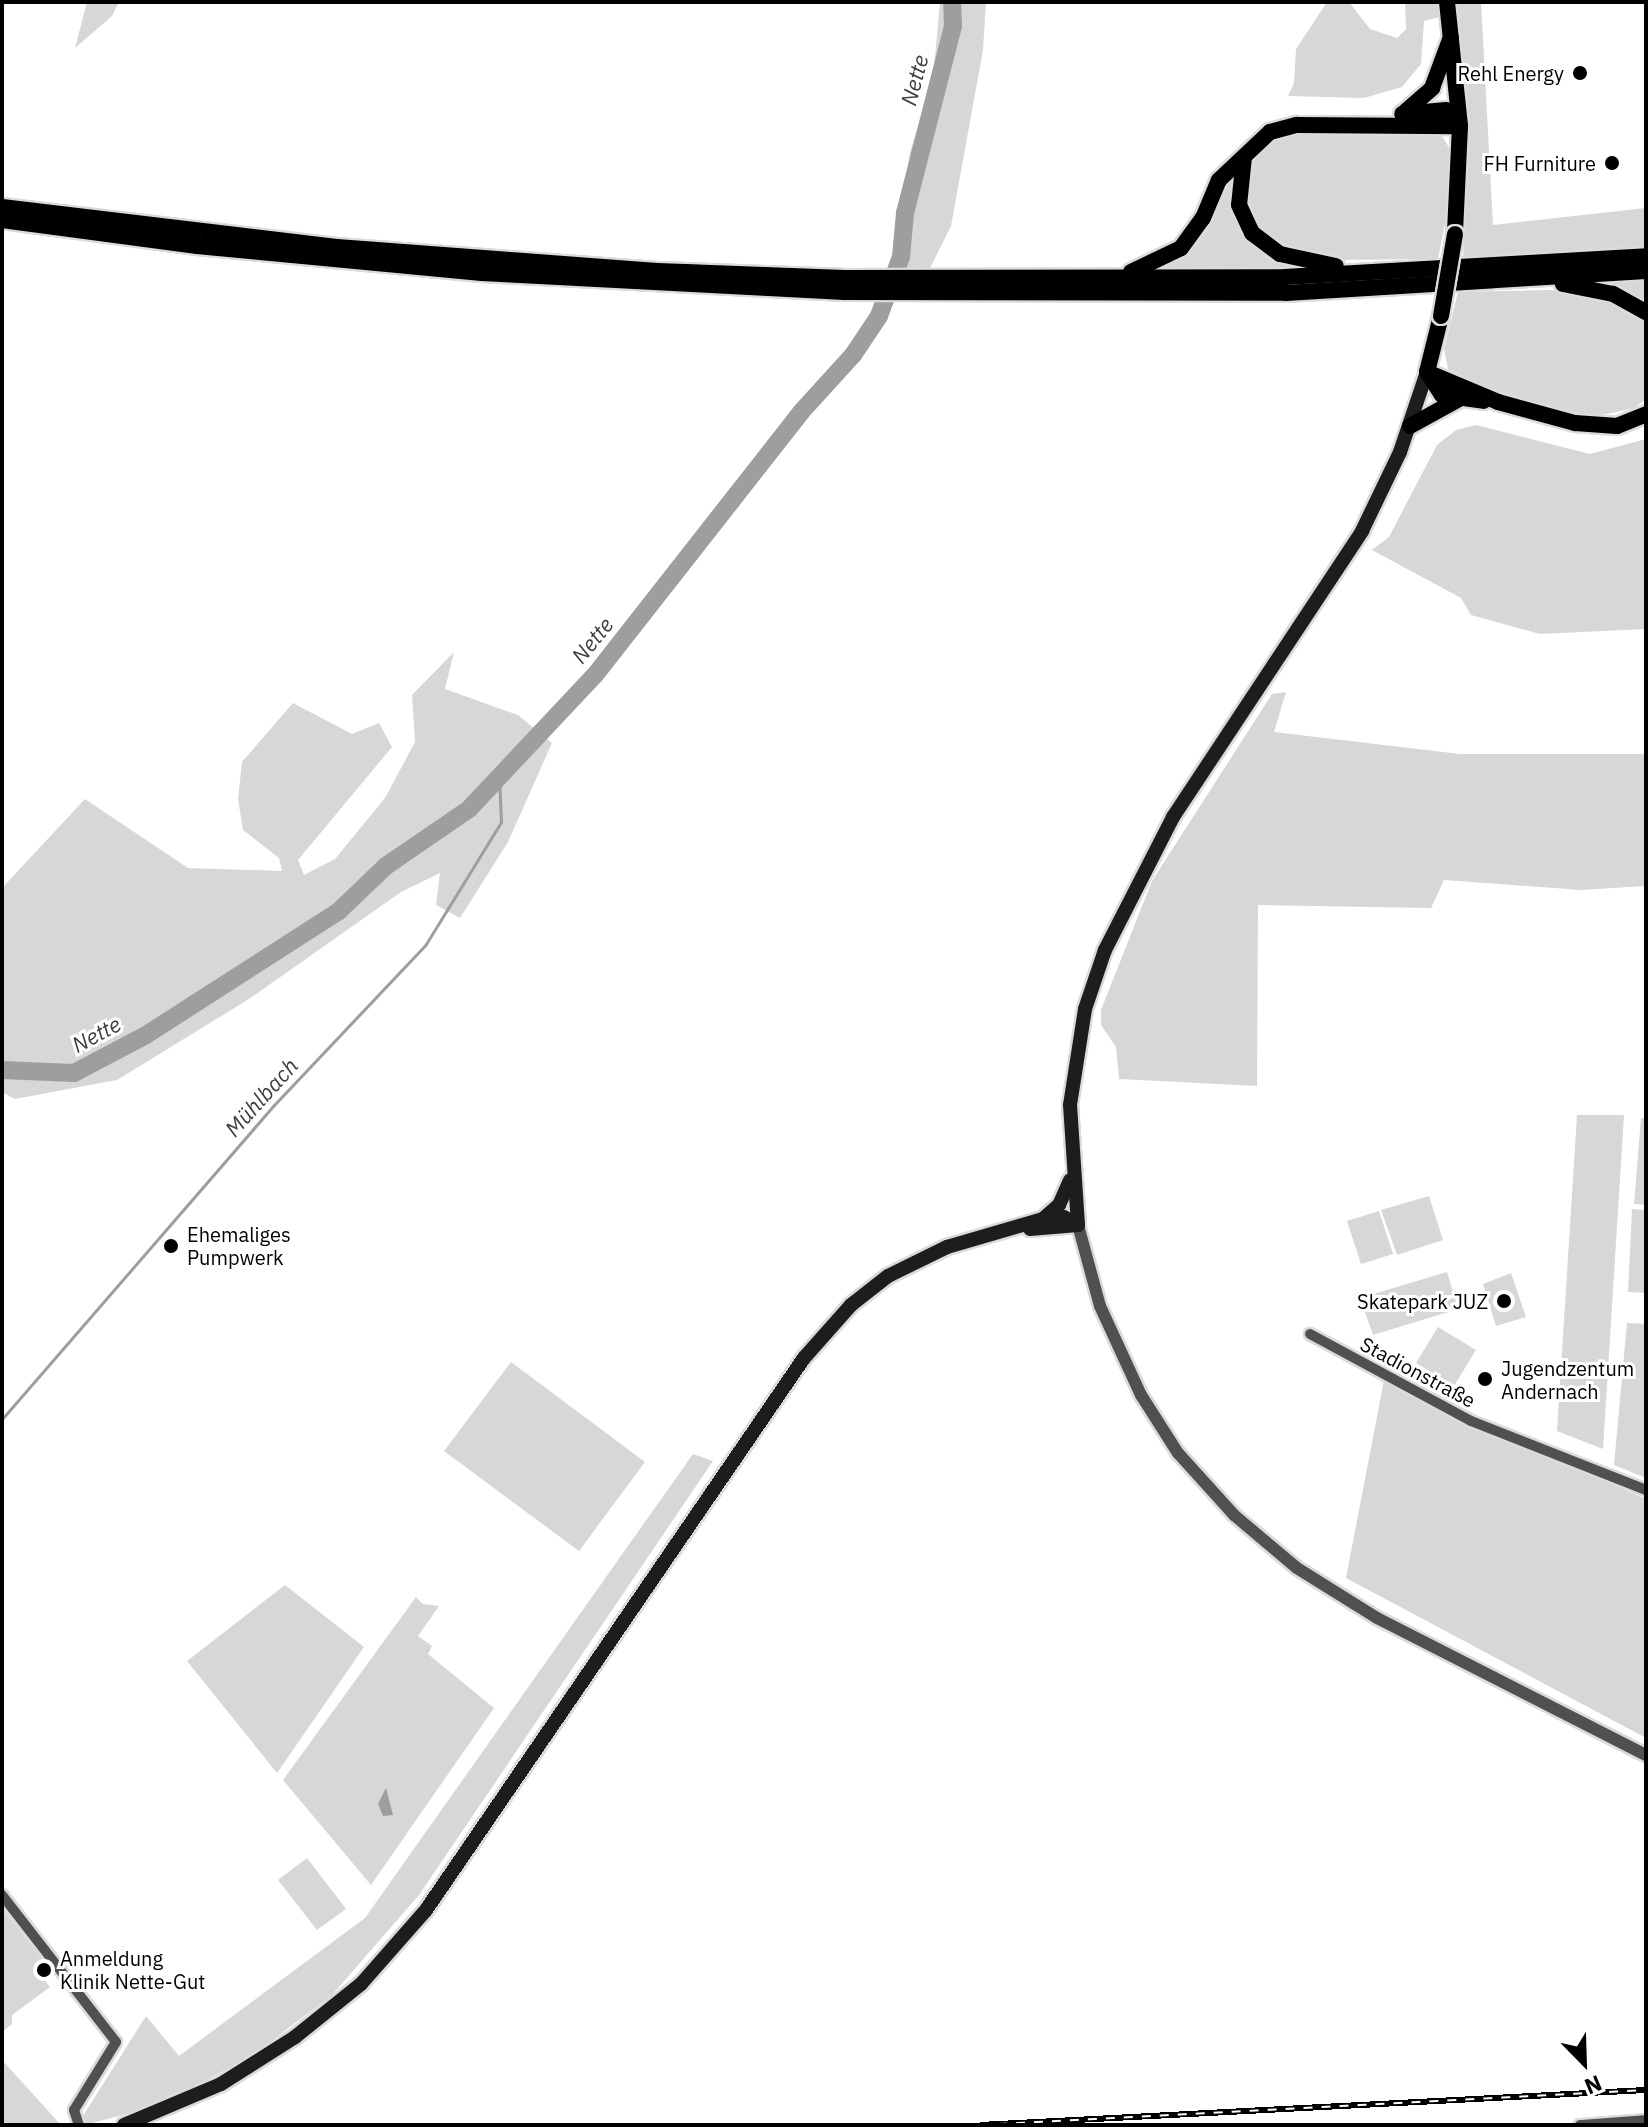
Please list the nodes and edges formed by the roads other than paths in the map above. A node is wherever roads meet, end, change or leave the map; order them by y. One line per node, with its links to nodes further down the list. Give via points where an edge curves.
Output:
1 (1447, 2): 2 (main road)
2 (1451, 37): 3 (main road, via 1432,88); 5 (main road)
3 (1402, 114): 4 (main road); 5 (main road, via 1446,110)
4 (1382, 122): 5 (main road); 6 (main road, via 1297,125 1270,132)
5 (1460, 126): 17 (main road, bridge, via 1455,234)
6 (1246, 151): 10 (main road, via 1239,205 1260,241 1302,261); 12 (main road, via 1219,180 1203,218 1181,248 1151,266)
7 (2, 207): 14 (main road, via 337,247)
8 (2, 220): 14 (main road, via 197,246 453,270)
9 (1646, 256): 10 (main road)
10 (1368, 270): 12 (main road, via 1285,277)
11 (1646, 271): 13 (main road)
12 (1103, 278): 15 (main road)
13 (1545, 280): 15 (main road, via 1286,293); 16 (main road, via 1613,294)
14 (845, 285): 15 (main road)
15 (958, 287)
16 (1646, 312)
17 (1427, 372): 18 (main road, via 1435,390); 19 (main road); 21 (main road)
18 (1459, 399): 19 (main road); 21 (main road)
19 (1498, 402): 20 (main road, via 1602,427)
20 (1646, 414)
21 (1410, 426): 22 (main road, via 1355,542 1143,868 1105,950 1075,1058)
22 (1071, 1176): 23 (main road, via 1059,1205); 24 (main road)
23 (1043, 1219): 24 (main road, via 1064,1217); 25 (main road)
24 (1078, 1225): 25 (main road); 28 (street, via 1100,1306 1141,1395 1178,1453 1234,1515 1297,1568 1365,1611)
25 (1013, 1229): 32 (main road, via 918,1260 878,1283 833,1323 426,1910 361,1984 295,2037 221,2084)
26 (1310, 1334): 27 (street, Stadionstraße, via 1471,1421)
27 (1646, 1490)
28 (1646, 1755)
29 (2, 1895): 31 (street, via 116,2042 74,2110)
30 (1646, 2120): 33 (street)
31 (79, 2125)
32 (124, 2125)
33 (1580, 2125)

